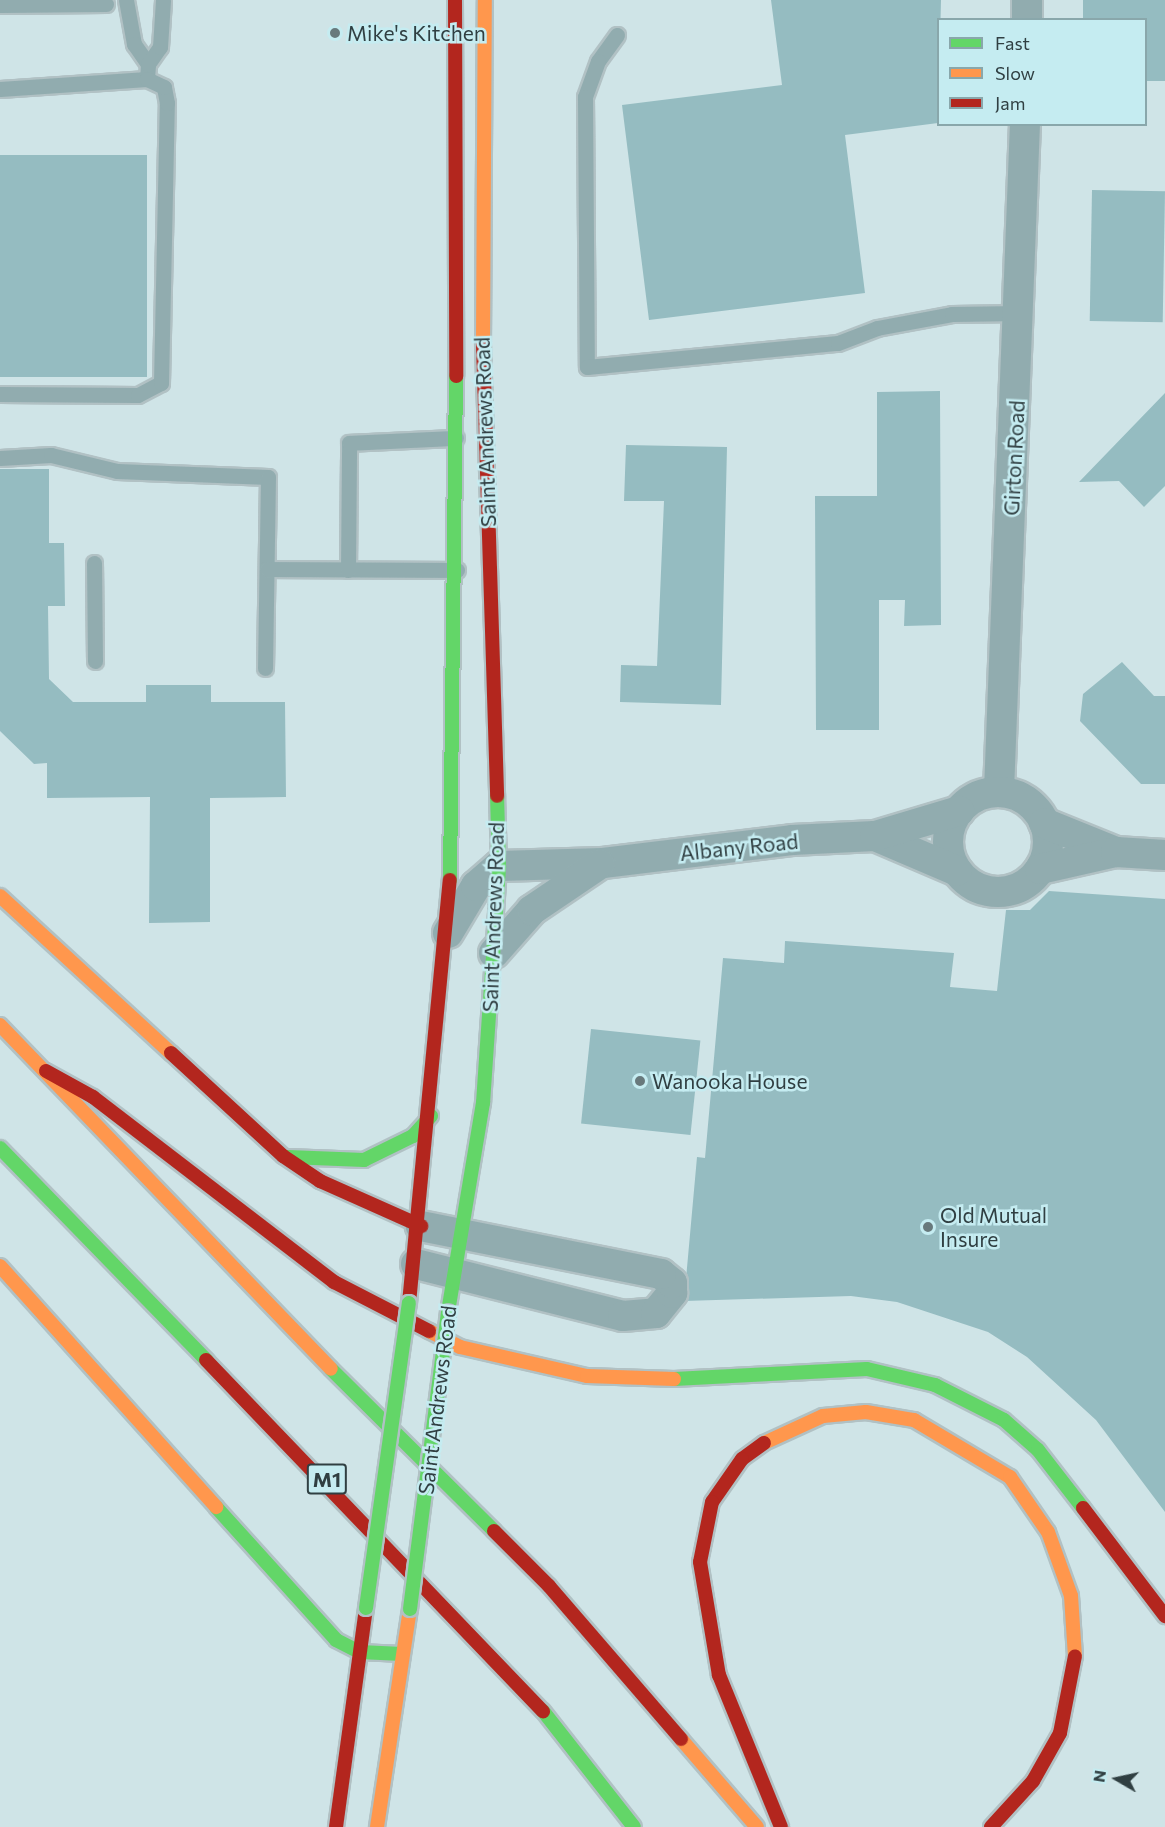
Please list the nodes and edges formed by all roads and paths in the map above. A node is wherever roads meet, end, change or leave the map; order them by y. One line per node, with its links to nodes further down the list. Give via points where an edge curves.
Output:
1 (126, 0): 12 (lane, via 134,44)
2 (163, 0): 12 (lane, via 160,47)
3 (455, 0): 17 (main road, Saint Andrews Road)
4 (485, 0): 11 (main road, Saint Andrews Road)
5 (501, 0): 11 (main road)
6 (1027, 0): 9 (street)
7 (106, 4): 8 (lane)
8 (0, 5)
9 (1027, 18)
10 (617, 34): 15 (lane, via 598,61 585,97 587,367 838,343 877,328 952,314)
11 (484, 57): 32 (main road, Saint Andrews Road, via 481,285)
12 (148, 72): 13 (lane); 16 (lane, via 164,87 167,103 161,383 138,395)
13 (0, 89)
14 (1025, 126): 15 (street, Girton Road)
15 (1020, 313): 25 (street, Girton Road)
16 (0, 394)
17 (456, 438): 21 (lane, via 349,443); 22 (main road, Saint Andrews Road)
18 (0, 458): 20 (lane, via 51,455 117,471 268,477)
19 (94, 563): 23 (lane)
20 (267, 569): 21 (lane); 24 (lane)
21 (348, 570): 22 (lane)
22 (457, 570): 36 (main road, Saint Andrews Road)
23 (95, 661)
24 (265, 668)
25 (999, 792): 26 (street, via 970,800); 27 (street, via 1026,800)
26 (958, 811): 28 (street, Albany Road); 34 (street, via 948,841)
27 (1044, 823): 29 (street); 33 (street, via 1046,854)
28 (875, 836): 31 (street, Albany Road, via 792,840); 34 (street, Albany Road)
29 (1116, 852): 30 (street); 33 (street)
30 (1165, 855)
31 (603, 863): 32 (street, Albany Road); 37 (street, Albany Road, via 532,910)
32 (499, 866): 36 (street, via 476,886); 37 (main road, Saint Andrews Road)
33 (1040, 868): 34 (street, via 1015,889 999,892 983,890)
34 (957, 871)
35 (0, 896): 42 (main road)
36 (448, 933): 40 (main road, Saint Andrews Road)
37 (494, 953): 44 (main road, Saint Andrews Road, via 483,1102)
38 (0, 1025): 39 (main road)
39 (46, 1071): 48 (main road, via 93,1098 334,1282 460,1347 587,1376 657,1380 867,1369 969,1399 1004,1420 1038,1450); 56 (main road, via 222,1260 549,1586)
40 (431, 1116): 42 (main road, via 405,1142 364,1160); 43 (main road, Saint Andrews Road)
41 (0, 1148): 51 (main road, M1, via 518,1680)
42 (283, 1156): 43 (main road, via 320,1181)
43 (421, 1226): 44 (street); 45 (main road, Saint Andrews Road)
44 (461, 1234): 47 (main road, Saint Andrews Road); 47 (street, via 661,1274 672,1283 672,1293 661,1310 623,1316)
45 (416, 1264): 47 (street); 49 (main road, Saint Andrews Road, bridge)
46 (0, 1266): 49 (main road, via 336,1640)
47 (454, 1273): 50 (main road, Saint Andrews Road, bridge)
48 (1165, 1616)
49 (360, 1652): 50 (main road); 52 (main road, Saint Andrews Road)
50 (402, 1654): 53 (main road, Saint Andrews Road)
51 (607, 1790): 54 (main road); 55 (main road, M1)
52 (336, 1827)
53 (377, 1827)
54 (617, 1827)
55 (634, 1827)
56 (757, 1827)
57 (781, 1827): 58 (main road, via 719,1675 703,1603 702,1552 712,1502 742,1459 775,1435 823,1416 866,1412 914,1420 1010,1478 1048,1533 1071,1596 1075,1656 1060,1733 1033,1781)
58 (991, 1827)

